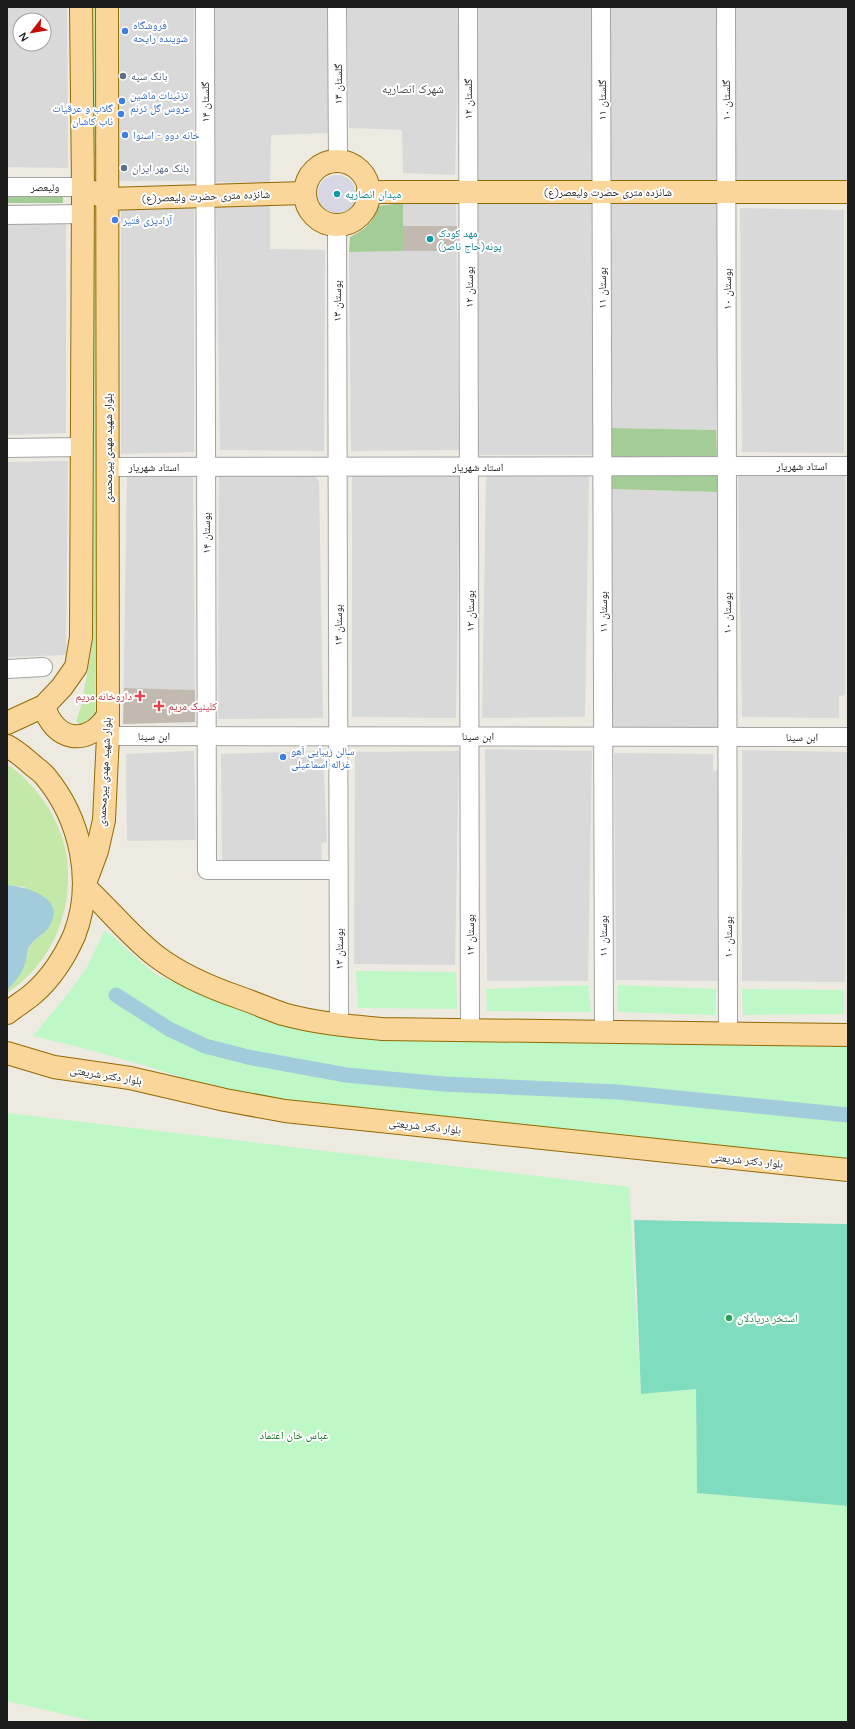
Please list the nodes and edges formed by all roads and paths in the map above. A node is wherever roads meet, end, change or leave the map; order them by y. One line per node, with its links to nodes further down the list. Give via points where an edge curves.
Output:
1 (81, 7): 10 (main road)
2 (107, 7): 18 (main road, بلوار شهید مهدی پیرمحمدی)
3 (205, 7): 17 (street, گلستان ۱۴)
4 (337, 7): 8 (street, گلستان ۱۳)
5 (468, 7): 12 (street, گلستان ۱۲)
6 (602, 7): 13 (street, گلستان ۱۱)
7 (726, 7): 14 (street, گلستان ۱۰)
8 (338, 161): 11 (main road, via 346,162 359,170); 16 (main road, via 314,170 309,177)
9 (7, 187): 10 (street, ولیعصر)
10 (83, 187): 18 (main road); 19 (main road)
11 (368, 192): 12 (main road, شانزده متری حضرت ولیعصر(ع)); 21 (main road, via 368,200 360,215 349,222)
12 (469, 192): 13 (main road, شانزده متری حضرت ولیعصر(ع)); 30 (street, بوستان ۱۲)
13 (602, 192): 14 (main road, شانزده متری حضرت ولیعصر(ع)); 24 (street, بوستان ۱۱)
14 (726, 192): 15 (main road, شانزده متری حضرت ولیعصر(ع)); 25 (street, بوستان ۱۰)
15 (848, 192)
16 (305, 193): 17 (main road, شانزده متری حضرت ولیعصر(ع)); 21 (main road, via 306,201 314,215)
17 (205, 196): 18 (main road, شانزده متری حضرت ولیعصر(ع)); 28 (street, بوستان ۱۴)
18 (107, 199): 19 (main road); 27 (main road, بلوار شهید مهدی پیرمحمدی)
19 (82, 214): 20 (street); 22 (main road)
20 (7, 215)
21 (337, 225): 29 (street, بوستان ۱۳)
22 (80, 447): 23 (street); 33 (main road, via 81,638 76,667)
23 (7, 448)
24 (603, 466): 25 (street, استاد شهریار); 30 (street, استاد شهریار); 39 (street, بوستان ۱۱)
25 (727, 466): 26 (street, استاد شهریار); 40 (street, بوستان ۱۰)
26 (848, 466)
27 (108, 467): 28 (street, استاد شهریار); 35 (main road, بلوار شهید مهدی پیرمحمدی)
28 (206, 467): 29 (street, استاد شهریار); 36 (street, بوستان ۱۴)
29 (338, 467): 30 (street, استاد شهریار); 37 (street, بوستان ۱۳)
30 (470, 467): 38 (street, بوستان ۱۲)
31 (43, 666): 32 (street)
32 (7, 669)
33 (44, 706): 34 (main road); 35 (main road, via 55,728 66,735 78,737)
34 (7, 723)
35 (108, 726): 36 (street, ابن سینا); 44 (main road, بلوار شهید مهدی پیرمحمدی, via 104,820 97,851)
36 (207, 736): 37 (street, ابن سینا); 43 (street, بوستان ۱۴, via 207,870)
37 (338, 736): 38 (street, ابن سینا); 43 (street, بوستان ۱۳)
38 (470, 736): 39 (street, ابن سینا); 47 (street, بوستان ۱۲)
39 (603, 736): 40 (street, ابن سینا); 48 (street, بوستان ۱۱)
40 (728, 737): 41 (street, ابن سینا); 49 (street, بوستان ۱۰)
41 (848, 737)
42 (7, 746): 44 (main road, via 45,776 67,809 81,846)
43 (338, 870): 46 (street, بوستان ۱۳)
44 (84, 886): 45 (main road, via 83,902 74,936 57,966 34,993); 46 (main road, via 138,941 183,974 284,1014)
45 (7, 1012)
46 (339, 1025): 47 (main road, via 382,1029)
47 (470, 1030): 48 (main road)
48 (604, 1032): 49 (main road)
49 (728, 1033): 50 (main road)
50 (848, 1035)
51 (7, 1053): 52 (main road, بلوار دکتر شریعتی)
52 (54, 1067): 53 (main road); 54 (main road, بلوار دکتر شریعتی, via 130,1078 285,1111)
53 (7, 1070)
54 (848, 1170)

